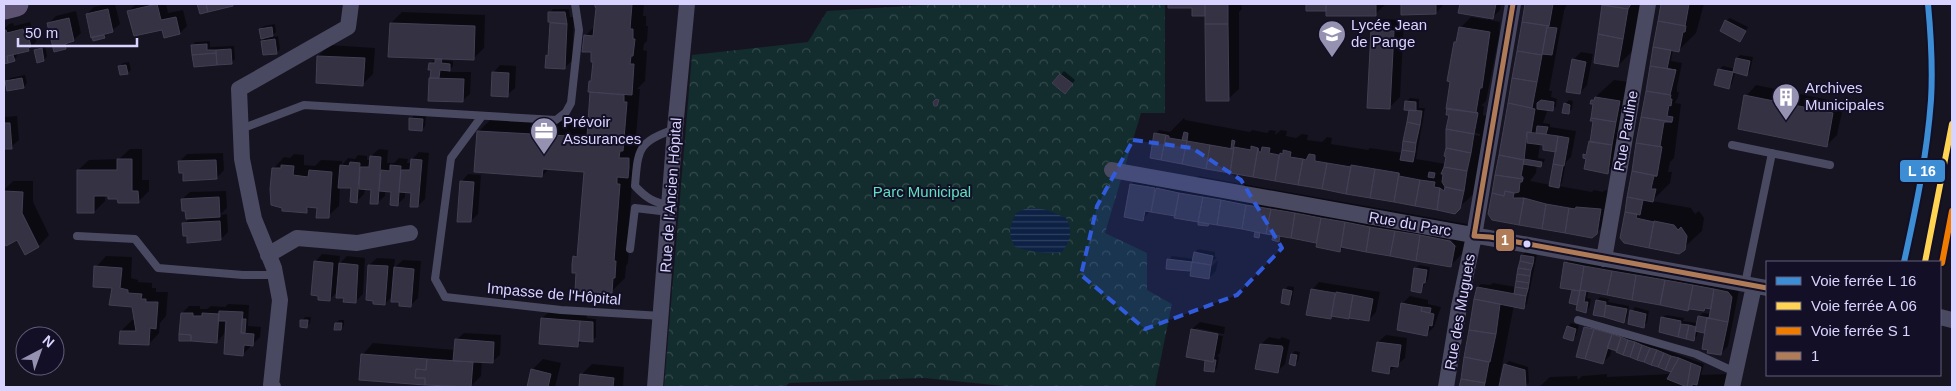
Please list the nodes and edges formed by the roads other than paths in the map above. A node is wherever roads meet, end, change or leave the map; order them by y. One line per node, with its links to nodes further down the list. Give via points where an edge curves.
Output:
1 (16, 4): 7 (main road)
2 (351, 4): 9 (street, via 348,26 239,90)
3 (575, 4): 8 (lane, via 579,30 571,103 566,112 556,120)
4 (687, 4): 10 (street, Rue de l'Ancien Hôpital)
5 (1513, 4): 18 (street, Rue des Muguets)
6 (1648, 4): 21 (street, Rue Pauline)
7 (4, 7)
8 (482, 116): 9 (lane, via 304,105); 24 (lane, Impasse de l'Hôpital, via 451,158 435,279 445,297 561,310)
9 (241, 129): 20 (street, via 242,159 254,219)
10 (675, 129): 15 (street, Rue de l'Ancien Hôpital); 15 (lane, via 648,141 638,156 635,186 645,197)
11 (1732, 145): 12 (lane)
12 (1772, 153): 13 (lane); 23 (lane)
13 (1830, 165)
14 (1112, 170): 18 (street, Rue du Parc)
15 (670, 208): 19 (lane, via 635,208); 24 (street, Rue de l'Ancien Hôpital)
16 (410, 233): 20 (street, via 356,243 298,238)
17 (77, 236): 22 (lane, via 135,239 158,268)
18 (1474, 236): 21 (street, Rue du Parc); 29 (street, Rue des Muguets)
19 (630, 249)
20 (268, 255): 22 (street)
21 (1604, 259): 23 (street, Rue du Parc)
22 (275, 275): 27 (street, via 280,300)
23 (1756, 286): 26 (street)
24 (662, 316): 28 (street, Rue de l'Ancien Hôpital)
25 (1578, 320): 26 (lane, via 1696,354)
26 (1734, 380)
27 (273, 387)
28 (655, 387)
29 (1446, 387)

